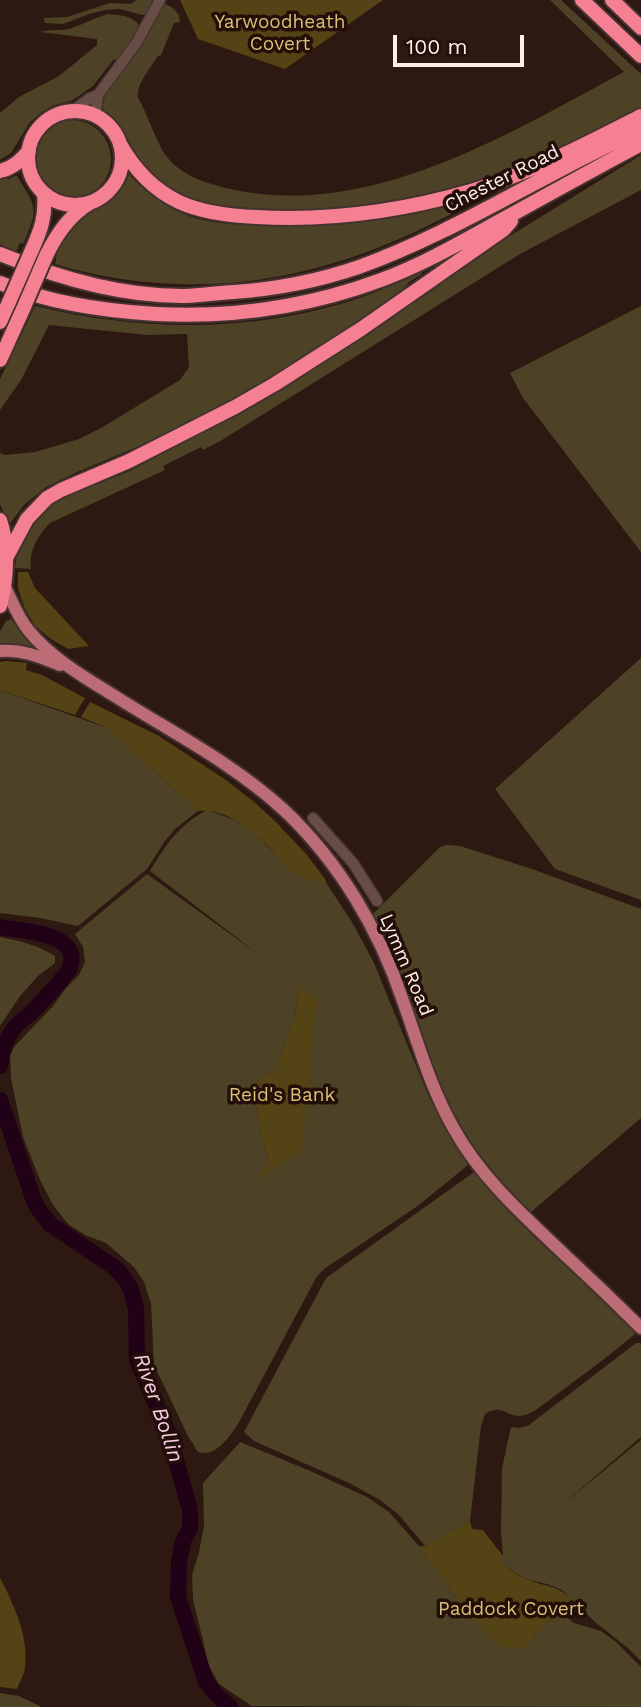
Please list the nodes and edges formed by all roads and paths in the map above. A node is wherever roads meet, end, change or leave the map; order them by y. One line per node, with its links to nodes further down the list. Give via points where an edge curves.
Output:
1 (160, 0): 6 (street, via 137,42)
2 (582, 0): 5 (highway)
3 (611, 0): 4 (highway)
4 (641, 28)
5 (641, 56)
6 (98, 95): 7 (street); 9 (street)
7 (71, 112): 9 (highway); 13 (highway, via 50,118 40,127)
8 (641, 116): 11 (highway, via 535,168 472,191 402,207 302,218 216,214 181,203 151,184)
9 (98, 118): 11 (highway)
10 (641, 129): 18 (highway, Chester Road, via 437,234 379,259 295,284 185,296 141,293 64,277)
11 (120, 144): 16 (highway, via 121,171 106,194)
12 (641, 144): 17 (highway, Chester Road)
13 (29, 151): 14 (highway, via 21,161); 15 (highway, via 30,171)
14 (0, 171)
15 (44, 193): 16 (highway, via 69,205); 20 (highway, bridge, via 43,224)
16 (95, 201): 21 (highway, bridge, via 66,223 55,238)
17 (523, 208): 19 (highway, Chester Road, via 383,279 268,310 137,313 57,300); 23 (highway, via 503,230 451,267 275,384 177,437 47,498 27,519)
18 (0, 254)
19 (0, 283)
20 (0, 322)
21 (0, 360)
22 (0, 520): 23 (highway)
23 (5, 560): 24 (highway)
24 (4, 585): 25 (highway); 27 (main road, Lymm Road, via 27,629)
25 (0, 606)
26 (0, 651): 27 (main road, Lymm Road, via 34,654)
27 (76, 672): 30 (main road, Lymm Road, via 241,775 285,811 314,843 348,886 377,937 452,1127 509,1201)
28 (313, 818): 29 (street, via 346,855)
29 (377, 901)
30 (641, 1328)

